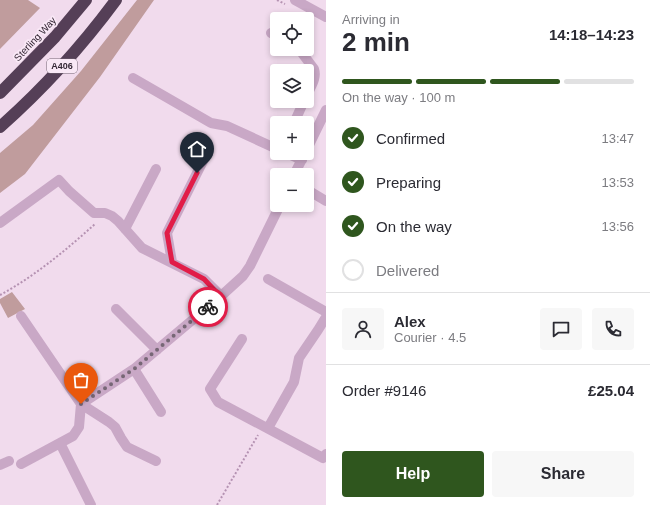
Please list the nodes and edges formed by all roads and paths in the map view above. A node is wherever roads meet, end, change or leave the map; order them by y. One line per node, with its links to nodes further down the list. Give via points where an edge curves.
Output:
1 (86, 0): 8 (highway, Sterling Way / A406, via 55,37)
2 (116, 0): 10 (highway, A406, via 70,58)
3 (298, 1): 4 (street)
4 (326, 17)
5 (314, 69): 7 (street)
6 (133, 78): 12 (street, via 211,123 227,126)
7 (314, 78)
8 (0, 93)
9 (326, 110): 11 (street)
10 (0, 127)
11 (314, 135)
12 (270, 146)
13 (203, 161): 21 (street, via 167,233)
14 (156, 169): 20 (street)
15 (314, 194): 16 (street)
16 (326, 201)
17 (277, 212): 24 (street, via 250,266 243,276)
18 (105, 213): 19 (street, via 94,213 59,180); 20 (street); 23 (path, via 69,247)
19 (0, 223)
20 (125, 228): 21 (street, via 142,248)
21 (172, 262): 24 (street, via 204,279)
22 (268, 279): 26 (street)
23 (0, 295)
24 (220, 296): 31 (street)
25 (116, 309): 31 (street)
26 (326, 312)
27 (21, 316): 33 (street)
28 (326, 317): 29 (street)
29 (322, 332): 35 (street, via 300,358 294,382)
30 (242, 339): 35 (street, via 210,389 218,402)
31 (157, 350): 32 (street)
32 (134, 369): 33 (street); 34 (street)
33 (81, 404): 36 (street, via 79,427 73,436); 38 (street, via 115,427 127,447)
34 (161, 412)
35 (266, 427): 37 (street, via 323,458); 41 (path)
36 (60, 443): 39 (street); 40 (street)
37 (326, 454)
38 (156, 461)
39 (21, 464)
40 (90, 505)
41 (216, 505)

